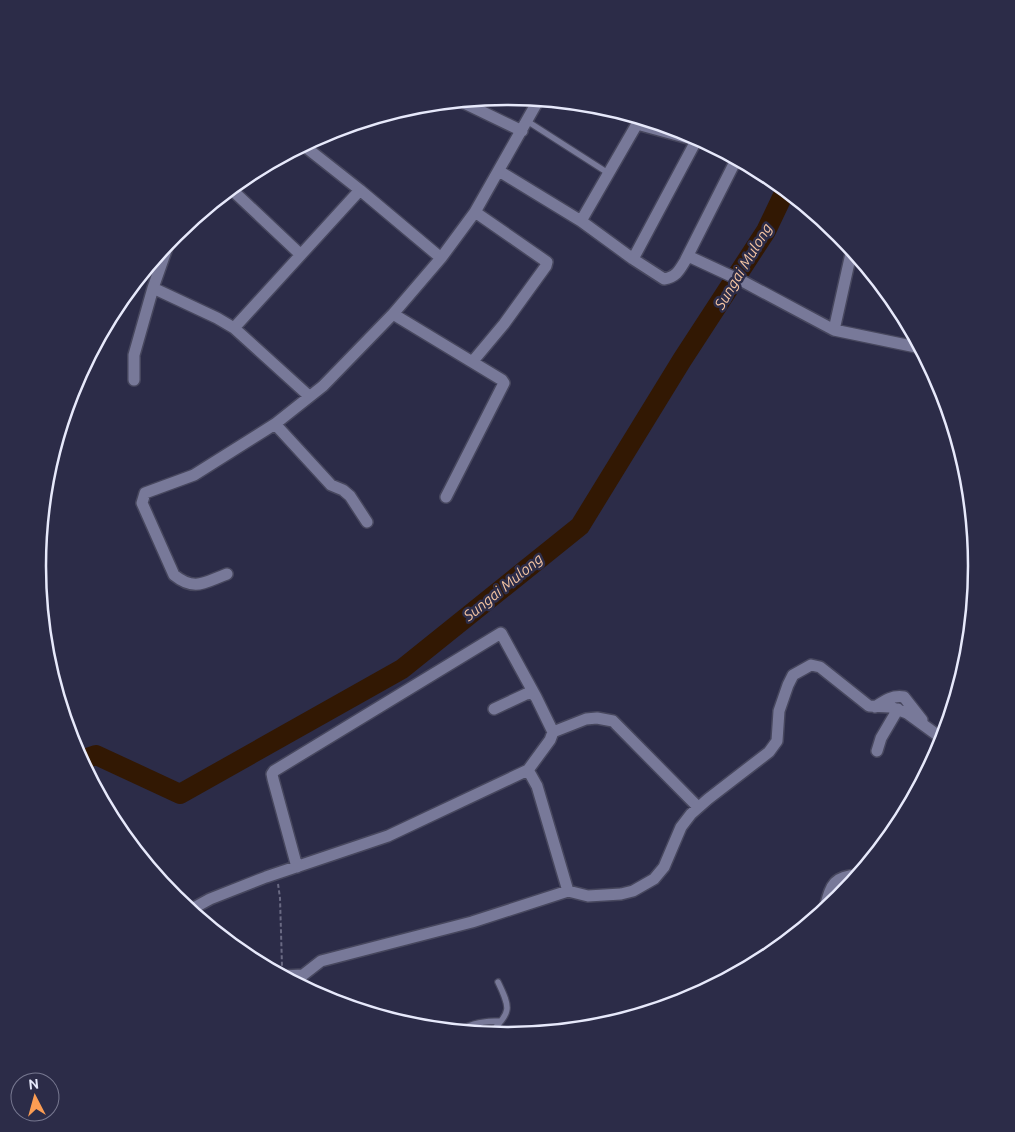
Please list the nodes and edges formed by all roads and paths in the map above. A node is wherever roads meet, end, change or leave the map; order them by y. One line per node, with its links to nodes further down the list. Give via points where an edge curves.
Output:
1 (474, 106): 4 (street)
2 (534, 106): 4 (street)
3 (637, 123): 9 (street)
4 (524, 126): 8 (street); 9 (lane)
5 (694, 144): 16 (street)
6 (309, 150): 10 (street)
7 (734, 165): 18 (street)
8 (499, 171): 12 (street); 13 (street)
9 (608, 174): 13 (street)
10 (360, 190): 14 (street); 15 (street)
11 (236, 193): 14 (street)
12 (475, 212): 15 (street); 25 (street, via 547,262 504,324)
13 (581, 221): 16 (street)
14 (300, 254): 22 (street)
15 (441, 258): 21 (street)
16 (632, 258): 18 (street, via 664,279 672,278)
17 (850, 258): 23 (street)
18 (693, 259): 23 (street)
19 (161, 262): 20 (street)
20 (152, 288): 22 (street); 26 (street, via 134,355)
21 (393, 314): 25 (street); 27 (street, via 323,386)
22 (234, 328): 27 (street)
23 (834, 330): 24 (street)
24 (913, 346)
25 (473, 361): 29 (street, via 504,383)
26 (134, 380)
27 (309, 396): 28 (street)
28 (275, 424): 30 (street, via 331,485 350,496); 31 (street, via 194,475 145,493 142,499 174,575 195,586)
29 (446, 497)
30 (367, 522)
31 (227, 574)
32 (536, 697): 34 (street, via 532,693 526,694); 37 (street); 42 (street, via 501,633 274,771 273,779)
33 (875, 707): 35 (street); 36 (street, via 890,698 904,697); 41 (street, via 869,706 820,667 811,665 803,669 793,676 782,697 777,741 769,752)
34 (494, 709)
35 (898, 709): 36 (street); 39 (street)
36 (924, 725): 38 (street)
37 (553, 732): 40 (street); 41 (street, via 586,719 613,721)
38 (937, 735)
39 (877, 751)
40 (528, 770): 42 (street, via 388,836); 45 (street, via 537,786)
41 (698, 807): 45 (street, via 681,828 664,867 654,879 621,894 588,896)
42 (297, 867): 43 (street)
43 (276, 874): 47 (street); 48 (path)
44 (849, 875): 46 (street, via 838,879)
45 (568, 891): 49 (street, via 472,922 321,960 303,974)
46 (828, 898)
47 (196, 907)
48 (283, 968)
49 (294, 975)
50 (498, 982): 51 (lane, via 507,1010)
51 (501, 1021): 52 (lane); 53 (lane)
52 (470, 1025)
53 (496, 1027)

